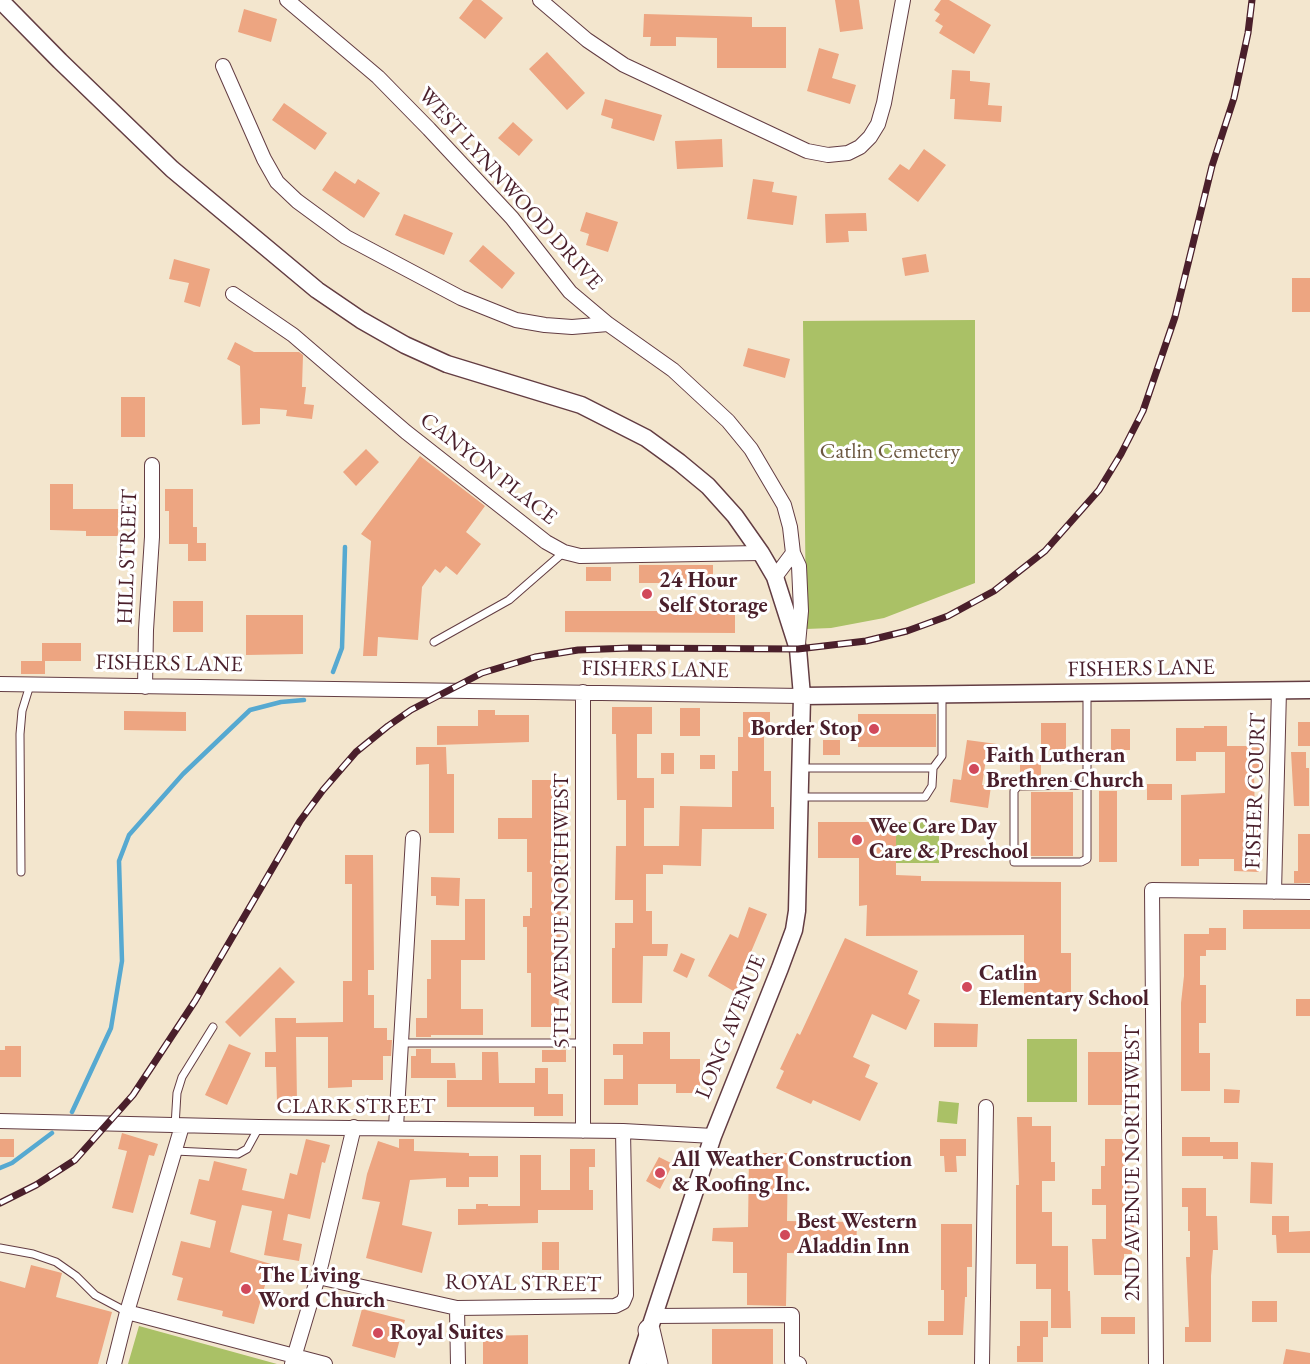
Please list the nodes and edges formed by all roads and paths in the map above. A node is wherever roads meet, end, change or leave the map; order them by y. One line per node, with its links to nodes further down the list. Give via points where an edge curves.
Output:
1 (0, 0): 10 (street, LONG AVENUE, via 172,169 317,290 361,320 447,364 581,405 646,438 708,486)
2 (287, 0): 7 (street, WEST LYNNWOOD DRIVE, via 378,77 512,218 570,292)
3 (540, 0): 4 (street, via 624,65 807,151 828,155 860,147 878,124)
4 (903, 0)
5 (223, 66): 7 (street, via 278,182 346,237 461,298 516,320 572,327)
6 (232, 294): 9 (street, CANYON PLACE, via 293,335 406,432)
7 (608, 324): 11 (street, WEST LYNNWOOD DRIVE, via 673,370 728,421 751,449 783,505)
8 (152, 465): 17 (street, HILL STREET)
9 (564, 552): 10 (street, CANYON PLACE, via 580,556); 13 (lane, via 509,600)
10 (762, 553): 12 (street, LONG AVENUE)
11 (793, 553): 12 (street); 14 (street, WEST LYNNWOOD DRIVE, via 799,566)
12 (775, 577): 14 (street, LONG AVENUE)
13 (434, 642)
14 (798, 649): 23 (street, LONG AVENUE)
15 (0, 684): 16 (street, FISHERS LANE)
16 (30, 685): 17 (street, FISHERS LANE); 29 (lane, via 20,734)
17 (146, 687): 20 (street, FISHERS LANE)
18 (1279, 690): 19 (street, FISHERS LANE); 21 (street, FISHERS LANE); 30 (street, FISHER COURT)
19 (1310, 690)
20 (583, 692): 23 (street, FISHERS LANE); 34 (street, 5TH AVENUE NORTHWEST)
21 (1087, 693): 22 (street, FISHERS LANE); 26 (lane)
22 (942, 694): 23 (street, FISHERS LANE); 25 (lane, via 942,756)
23 (802, 696): 24 (street, LONG AVENUE)
24 (800, 768): 25 (lane); 27 (street, LONG AVENUE)
25 (933, 768): 27 (lane, via 932,786 925,797)
26 (1087, 785): 26 (lane, via 1087,859 1014,862 1014,791 1018,786)
27 (800, 797): 43 (street, LONG AVENUE, via 794,930)
28 (413, 838): 33 (street)
29 (21, 872)
30 (1274, 892): 31 (street); 58 (street, 2ND AVENUE NORTHWEST, via 1152,890)
31 (1310, 892)
32 (213, 1027): 37 (lane, via 182,1077 177,1093)
33 (402, 1042): 34 (lane); 40 (street)
34 (583, 1044): 41 (street, 5TH AVENUE NORTHWEST)
35 (986, 1107): 57 (street)
36 (0, 1121): 37 (street, CLARK STREET)
37 (179, 1126): 38 (street, CLARK STREET); 44 (street)
38 (259, 1127): 39 (street, CLARK STREET); 44 (lane, via 247,1149 238,1154)
39 (354, 1127): 40 (street, CLARK STREET); 46 (street)
40 (396, 1127): 41 (street, CLARK STREET)
41 (583, 1131): 42 (street, CLARK STREET)
42 (623, 1131): 43 (street, CLARK STREET); 47 (street, ROYAL STREET, via 623,1302 615,1306)
43 (712, 1136): 49 (street, LONG AVENUE)
44 (175, 1151): 48 (street)
45 (0, 1248): 48 (lane, via 56,1262 95,1295)
46 (318, 1277): 47 (street, ROYAL STREET); 50 (street)
47 (457, 1308): 54 (street)
48 (127, 1312): 50 (street); 52 (street)
49 (651, 1323): 51 (street, via 792,1315); 55 (street, LONG AVENUE); 56 (main road)
50 (293, 1360): 53 (street)
51 (796, 1362)
52 (114, 1364)
53 (325, 1364)
54 (458, 1364)
55 (638, 1364)
56 (657, 1364)
57 (982, 1364)
58 (1156, 1364)

